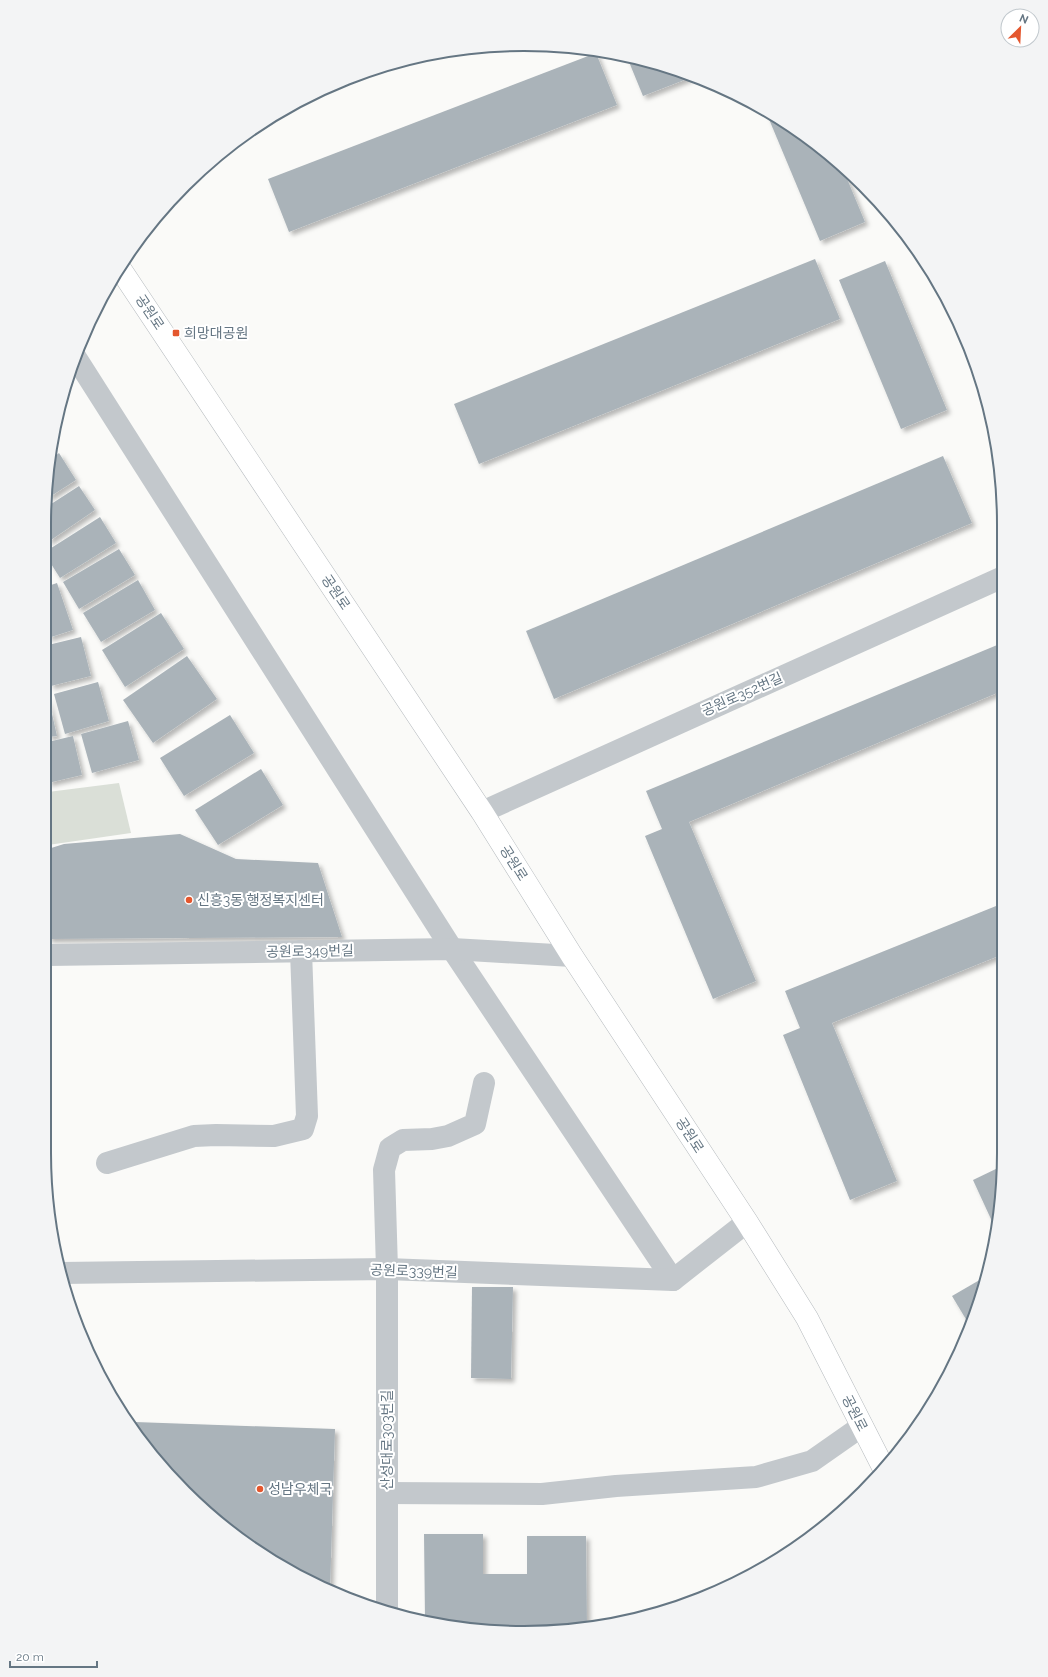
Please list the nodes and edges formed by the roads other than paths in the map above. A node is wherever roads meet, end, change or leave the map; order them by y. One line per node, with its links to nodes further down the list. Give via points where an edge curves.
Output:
1 (123, 273): 4 (main road, 공원로)
2 (79, 363): 5 (street)
3 (997, 580): 4 (street, 공원로352번길)
4 (482, 812): 8 (main road, 공원로)
5 (452, 949): 6 (street, 공원로349번길); 8 (street, 공원로349번길); 14 (street)
6 (301, 951): 7 (street, 공원로349번길); 10 (street, via 307,1116 303,1128 274,1136 194,1136)
7 (51, 955)
8 (572, 956): 11 (main road, 공원로)
9 (484, 1083): 12 (street, 산성대로303번길, via 475,1124 448,1136 403,1140 390,1148 384,1170)
10 (107, 1163)
11 (747, 1222): 14 (street); 15 (main road, 공원로, via 807,1318)
12 (387, 1269): 13 (street, 공원로339번길); 14 (street, 공원로339번길); 17 (street, 산성대로303번길)
13 (67, 1273)
14 (673, 1280)
15 (862, 1426): 16 (main road, 공원로); 17 (street, via 812,1461 756,1477 616,1486 542,1494)
16 (881, 1464)
17 (387, 1493): 18 (street, 산성대로303번길)
18 (387, 1606)

